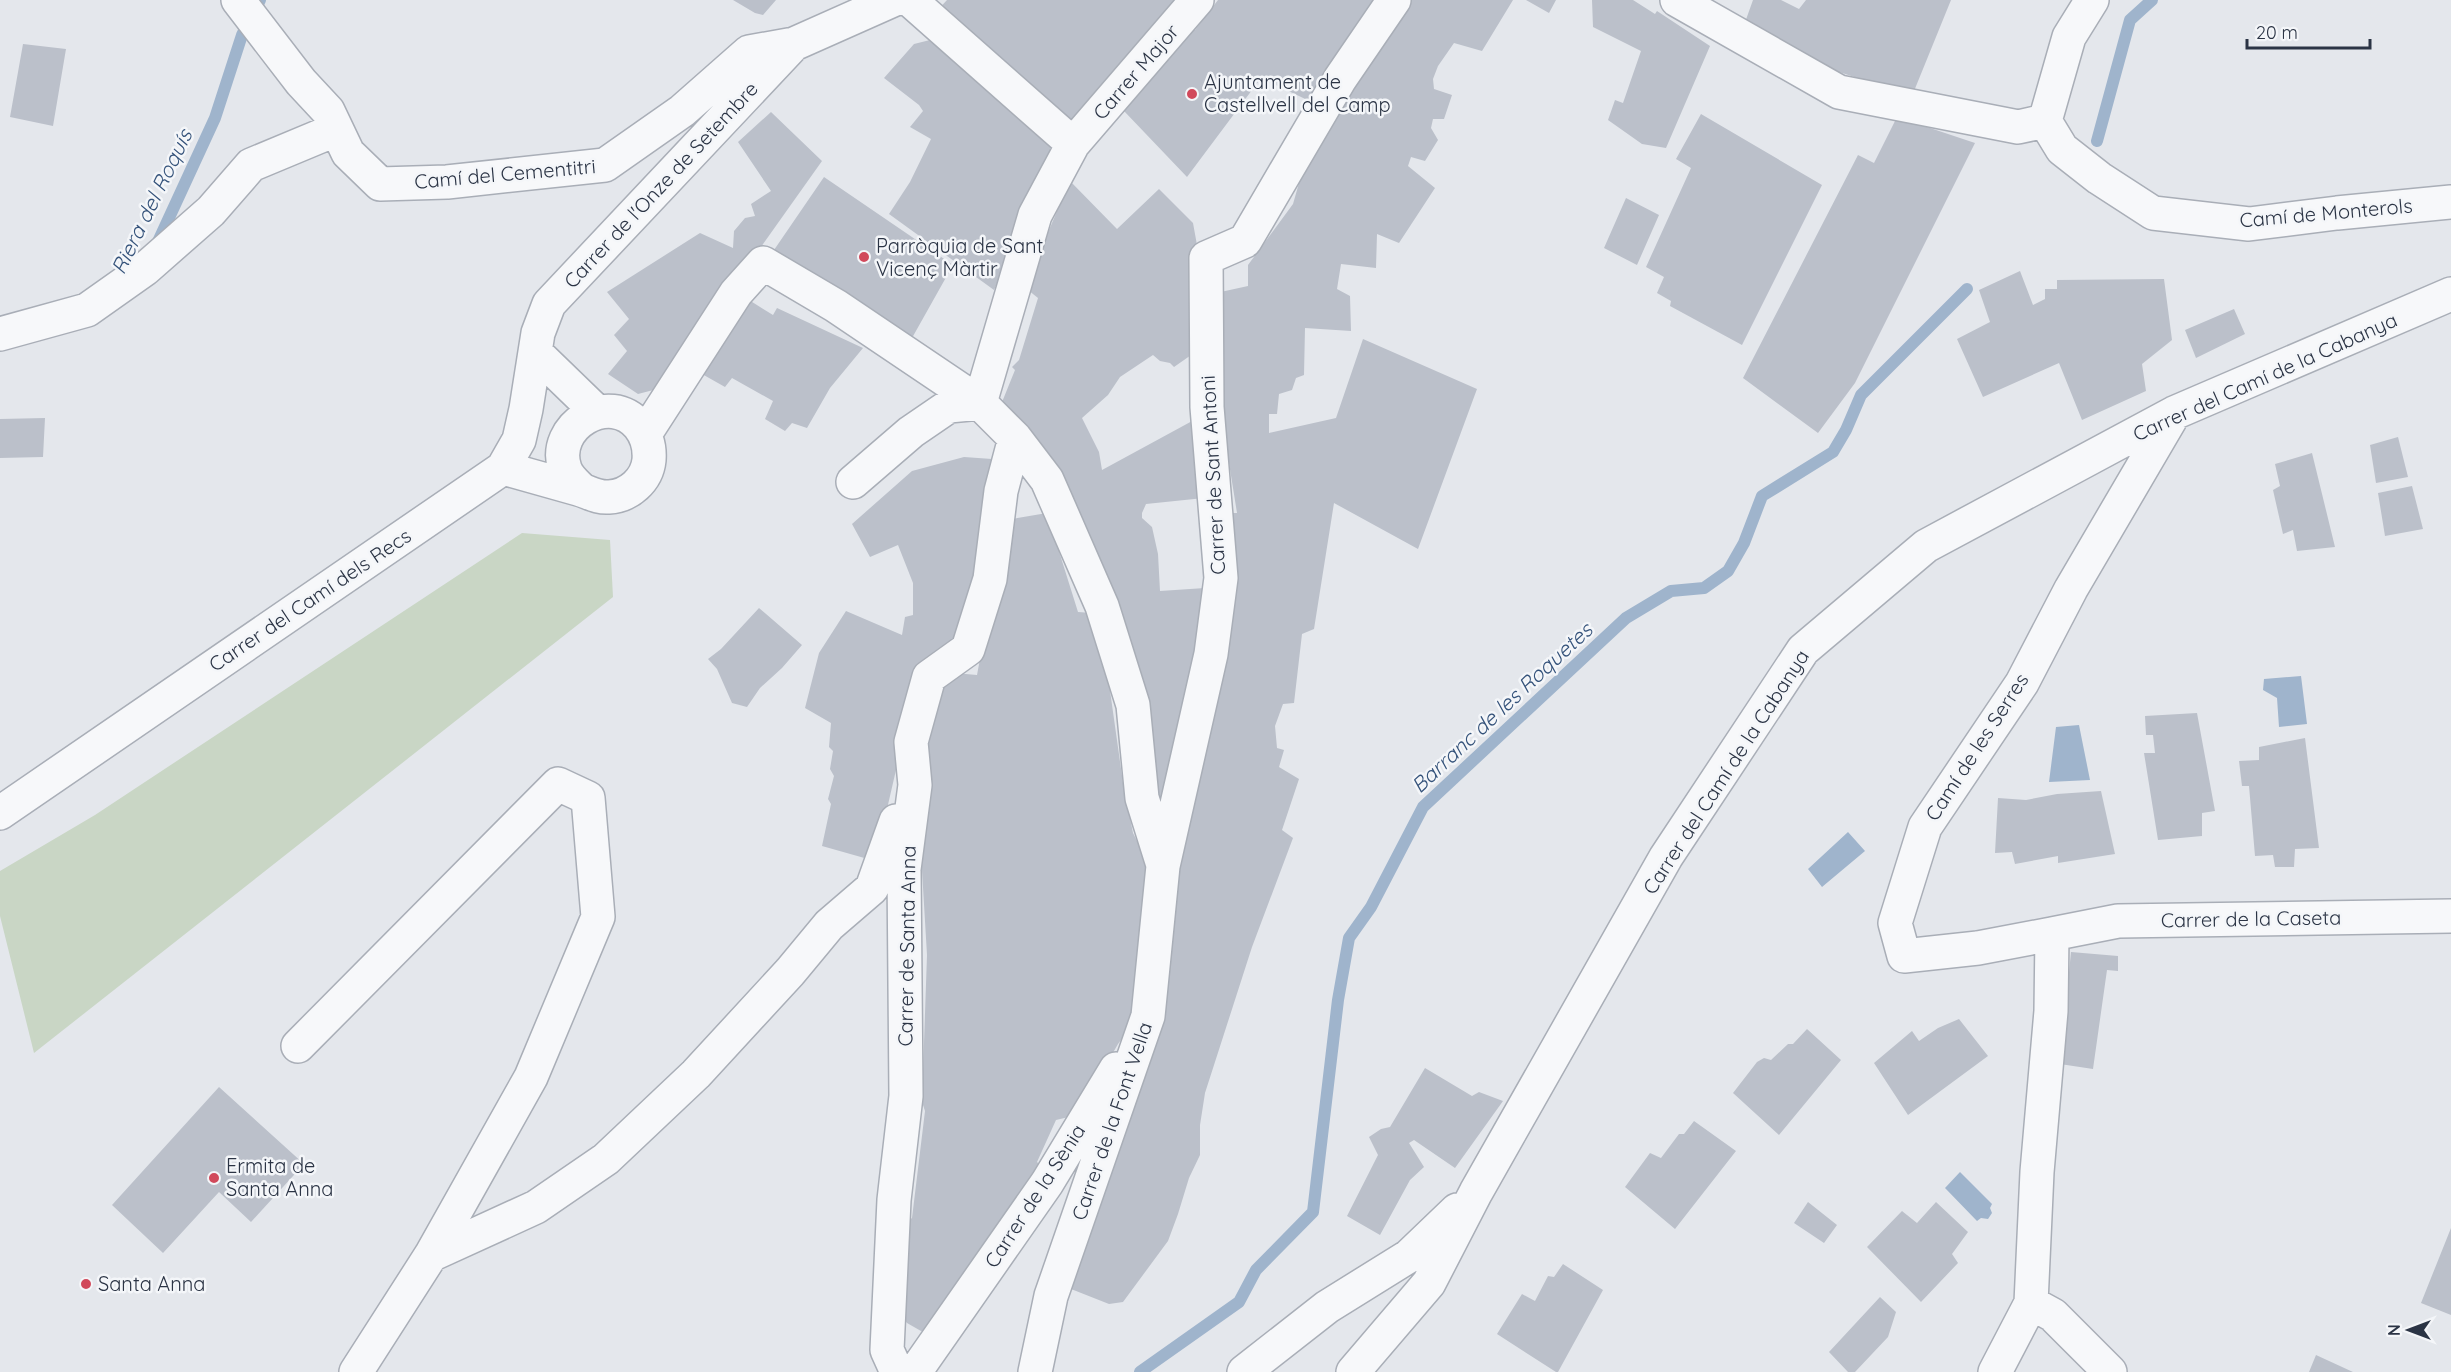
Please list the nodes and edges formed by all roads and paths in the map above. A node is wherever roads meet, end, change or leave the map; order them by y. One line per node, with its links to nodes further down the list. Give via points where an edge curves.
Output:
1 (238, 0): 10 (street, Camí del Cementitri, via 328,111)
2 (893, 0): 8 (street)
3 (910, 0): 11 (street)
4 (1197, 0): 11 (street, Carrer Major)
5 (1395, 0): 26 (street, Carrer de Sant Antoni, via 1340,79 1245,242 1206,258 1207,407 1221,578 1210,654)
6 (2092, 0): 9 (street, via 2069,37)
7 (1686, 2): 9 (street, via 1839,92 2018,127)
8 (794, 44): 10 (street, Camí del Cementitri, via 749,52 682,111 605,165 447,182 380,184 348,153); 15 (street, Carrer de l'Onze de Setembre, via 549,304)
9 (2046, 121): 12 (street, Camí de Monterols, via 2062,149 2153,213 2249,224)
10 (335, 130): 14 (street, via 251,165 210,211 145,269 87,310)
11 (1073, 144): 16 (street, Carrer Major, via 1035,215)
12 (2451, 202)
13 (2451, 294): 18 (street, Carrer del Camí de la Cabanya)
14 (0, 334)
15 (536, 342): 17 (street); 21 (street, Carrer del Camí dels Recs, via 519,440)
16 (980, 403): 19 (street, via 836,306 763,263 736,293); 20 (street); 22 (street, via 949,406 911,432)
17 (597, 412): 19 (street, via 625,415); 23 (street, via 573,427 563,453 570,478)
18 (2174, 413): 28 (street, Camí de les Serres, via 2071,589 2022,683 1925,827 1895,923 1904,956); 31 (street, Carrer del Camí de la Cabanya, via 1926,546 1803,650 1666,857)
19 (645, 434): 23 (street, via 649,462 636,486 610,497)
20 (1016, 438): 24 (street, Carrer de Santa Anna, via 1001,491 990,579 968,649 930,678 911,742); 26 (street, via 1047,480 1102,606 1133,705 1142,798)
21 (503, 468): 23 (street); 25 (street, Carrer del Camí dels Recs)
22 (853, 482)
23 (582, 490)
24 (912, 758): 32 (street, via 872,888 829,925 696,1074 606,1159 536,1207); 35 (street, Carrer de Santa Anna, via 915,785 904,869 906,1096 894,1200 887,1350)
25 (0, 813)
26 (1163, 866): 29 (street, Carrer de la Font Vella)
27 (2451, 916): 28 (street, Carrer de la Caseta, via 2118,921)
28 (2052, 934): 33 (street, via 2051,1011)
29 (1148, 1016): 36 (street, Carrer de la Sènia, via 1047,1183); 37 (street, Carrer de la Font Vella, via 1051,1296)
30 (298, 1047): 32 (street, via 558,784 588,798 598,917 531,1077)
31 (1476, 1192): 38 (street, via 1409,1256 1327,1307); 39 (street, Carrer del Camí de la Cabanya, via 1429,1282)
32 (431, 1255): 34 (street)
33 (2031, 1303): 40 (street); 41 (street, via 2053,1315)
34 (356, 1372)
35 (897, 1372)
36 (915, 1372)
37 (1035, 1372)
38 (1244, 1372)
39 (1353, 1372)
40 (1995, 1372)
41 (2110, 1372)

